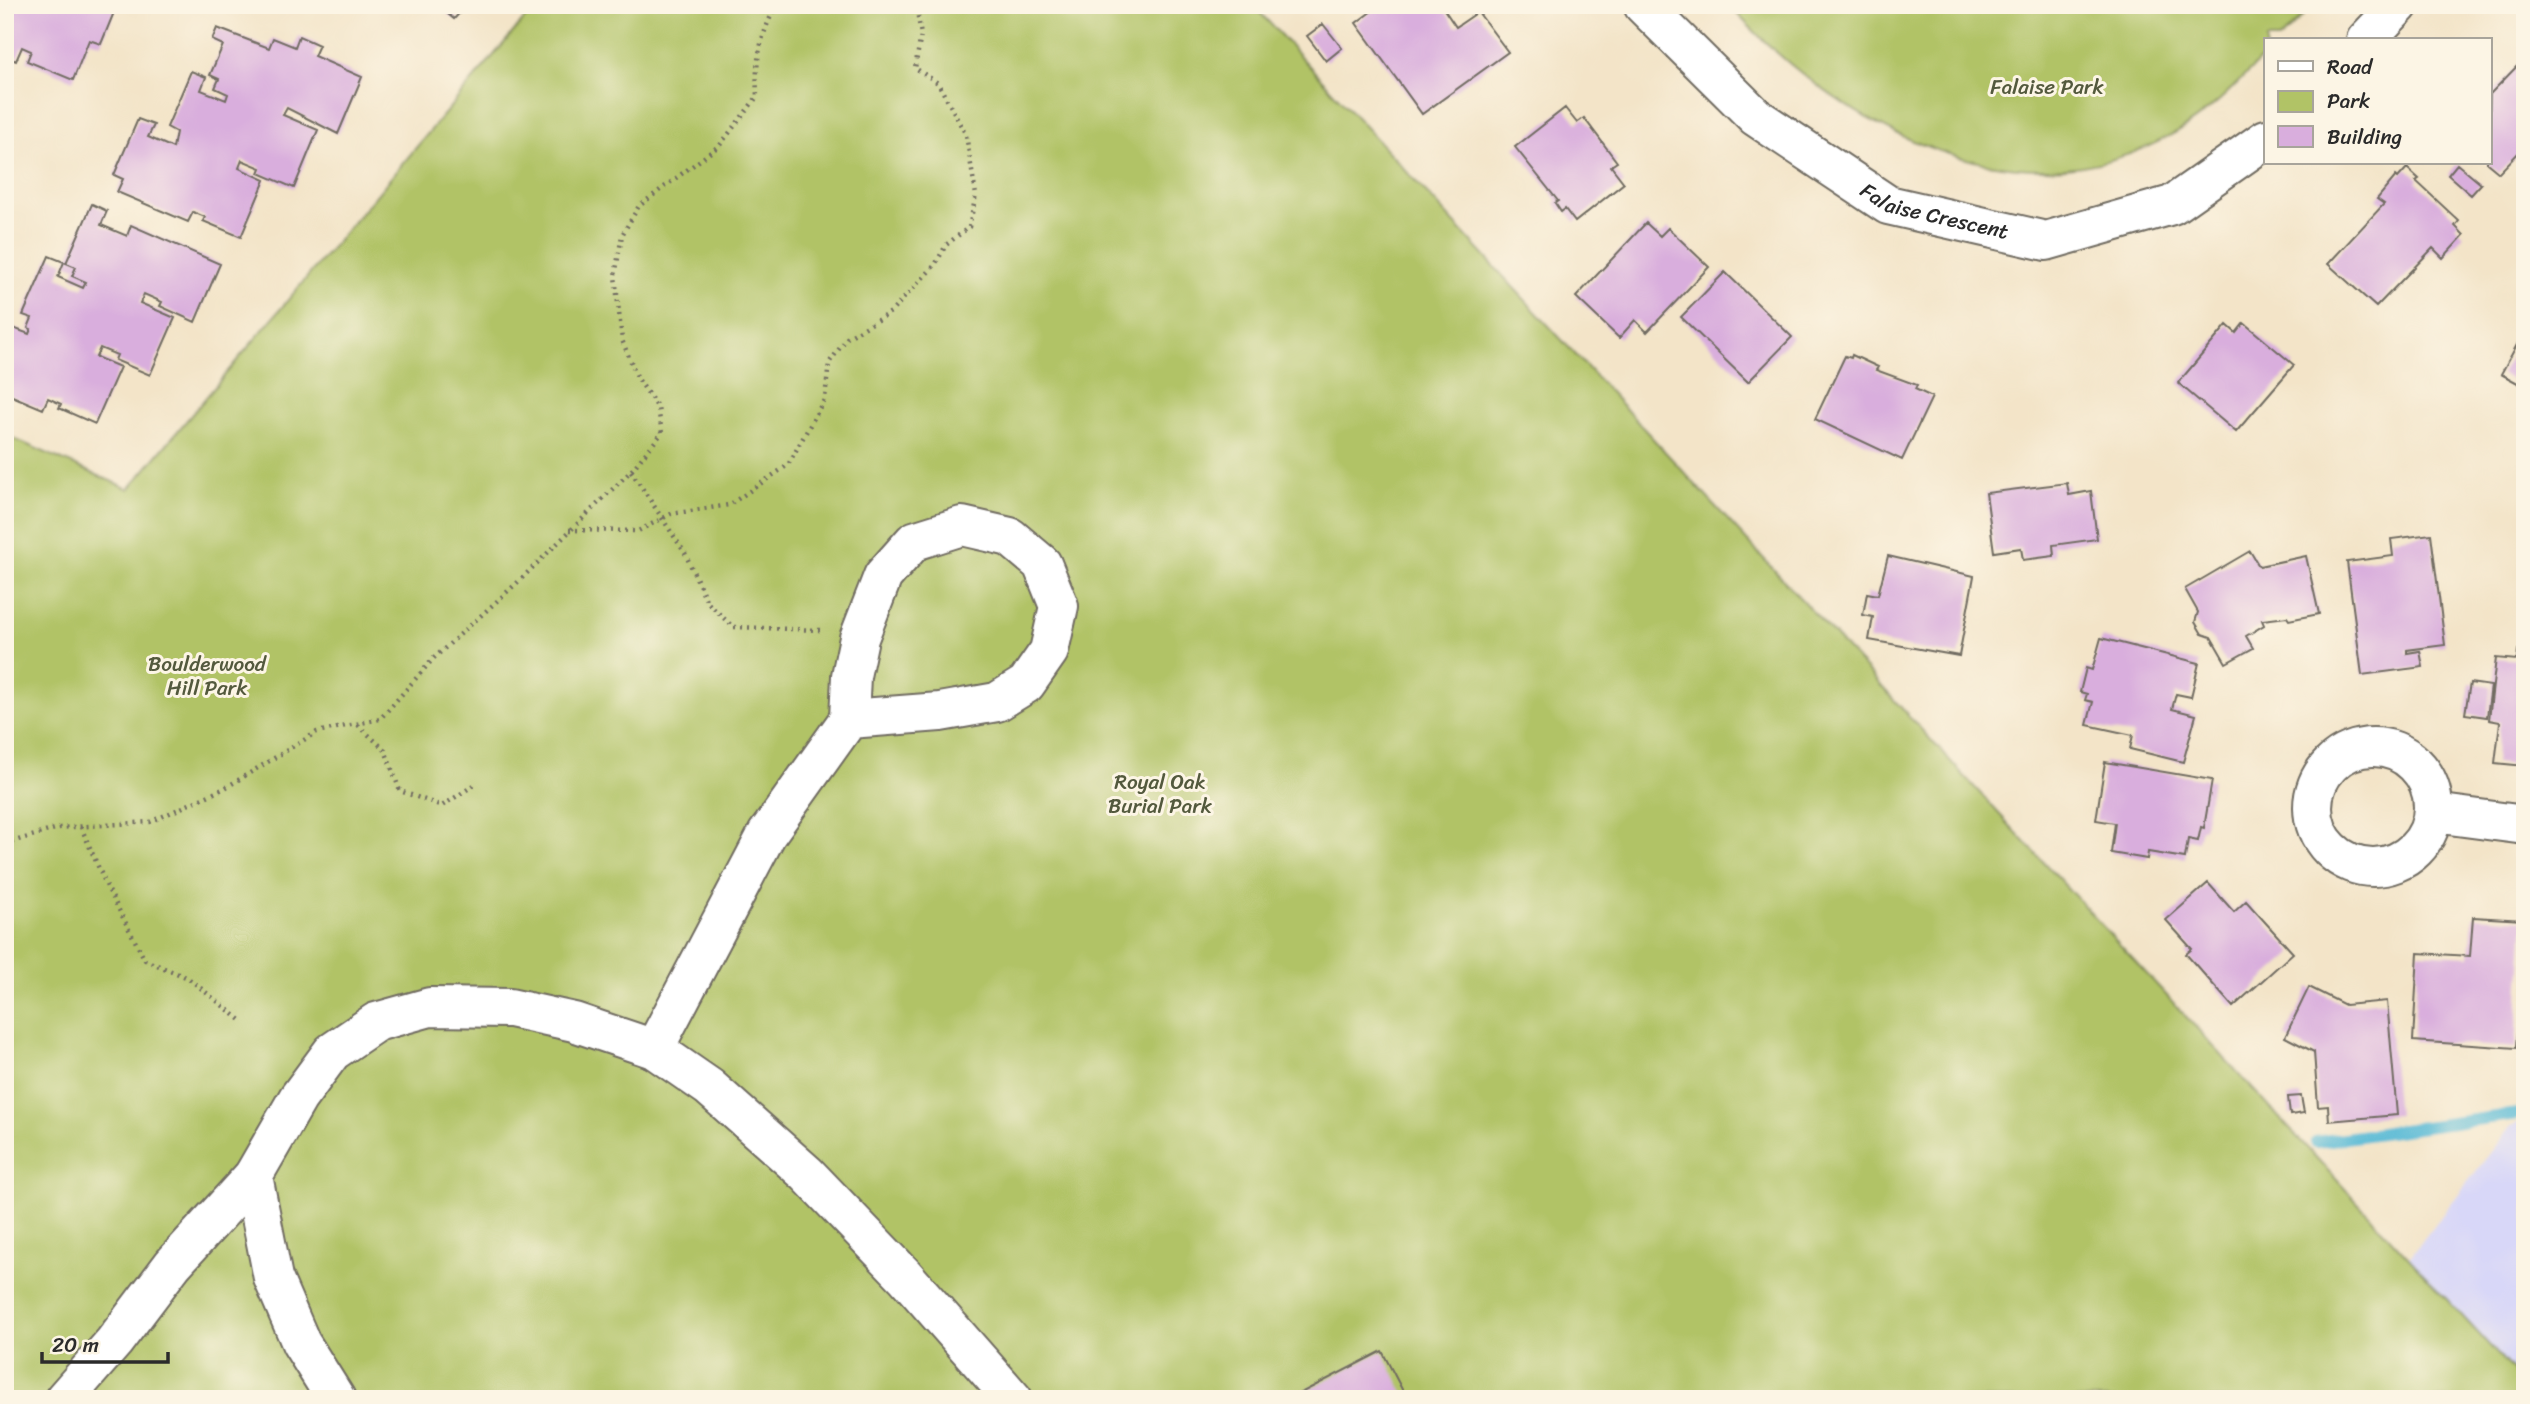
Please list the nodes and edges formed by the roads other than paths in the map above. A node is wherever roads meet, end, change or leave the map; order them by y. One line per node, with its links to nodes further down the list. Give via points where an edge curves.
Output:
1 (1643, 5): 4 (street, Falaise Crescent, via 1756,117 1888,205 2046,241 2172,205)
2 (2399, 5): 3 (street)
3 (2368, 38)
4 (2264, 140)
5 (849, 719): 5 (street, via 997,702 1026,684 1049,651 1059,606 1042,564 1010,537 962,526 914,541 883,576 859,638); 8 (street, via 767,834)
6 (2434, 813): 7 (street)
7 (2525, 825)
8 (654, 1049): 9 (street, via 574,1022 510,1008 430,1007 376,1022 332,1052 298,1098); 10 (street, via 709,1087 807,1174 905,1276)
9 (253, 1176): 11 (street, via 173,1264); 12 (street, via 273,1278 301,1343)
10 (1007, 1395)
11 (64, 1399)
12 (336, 1399)

